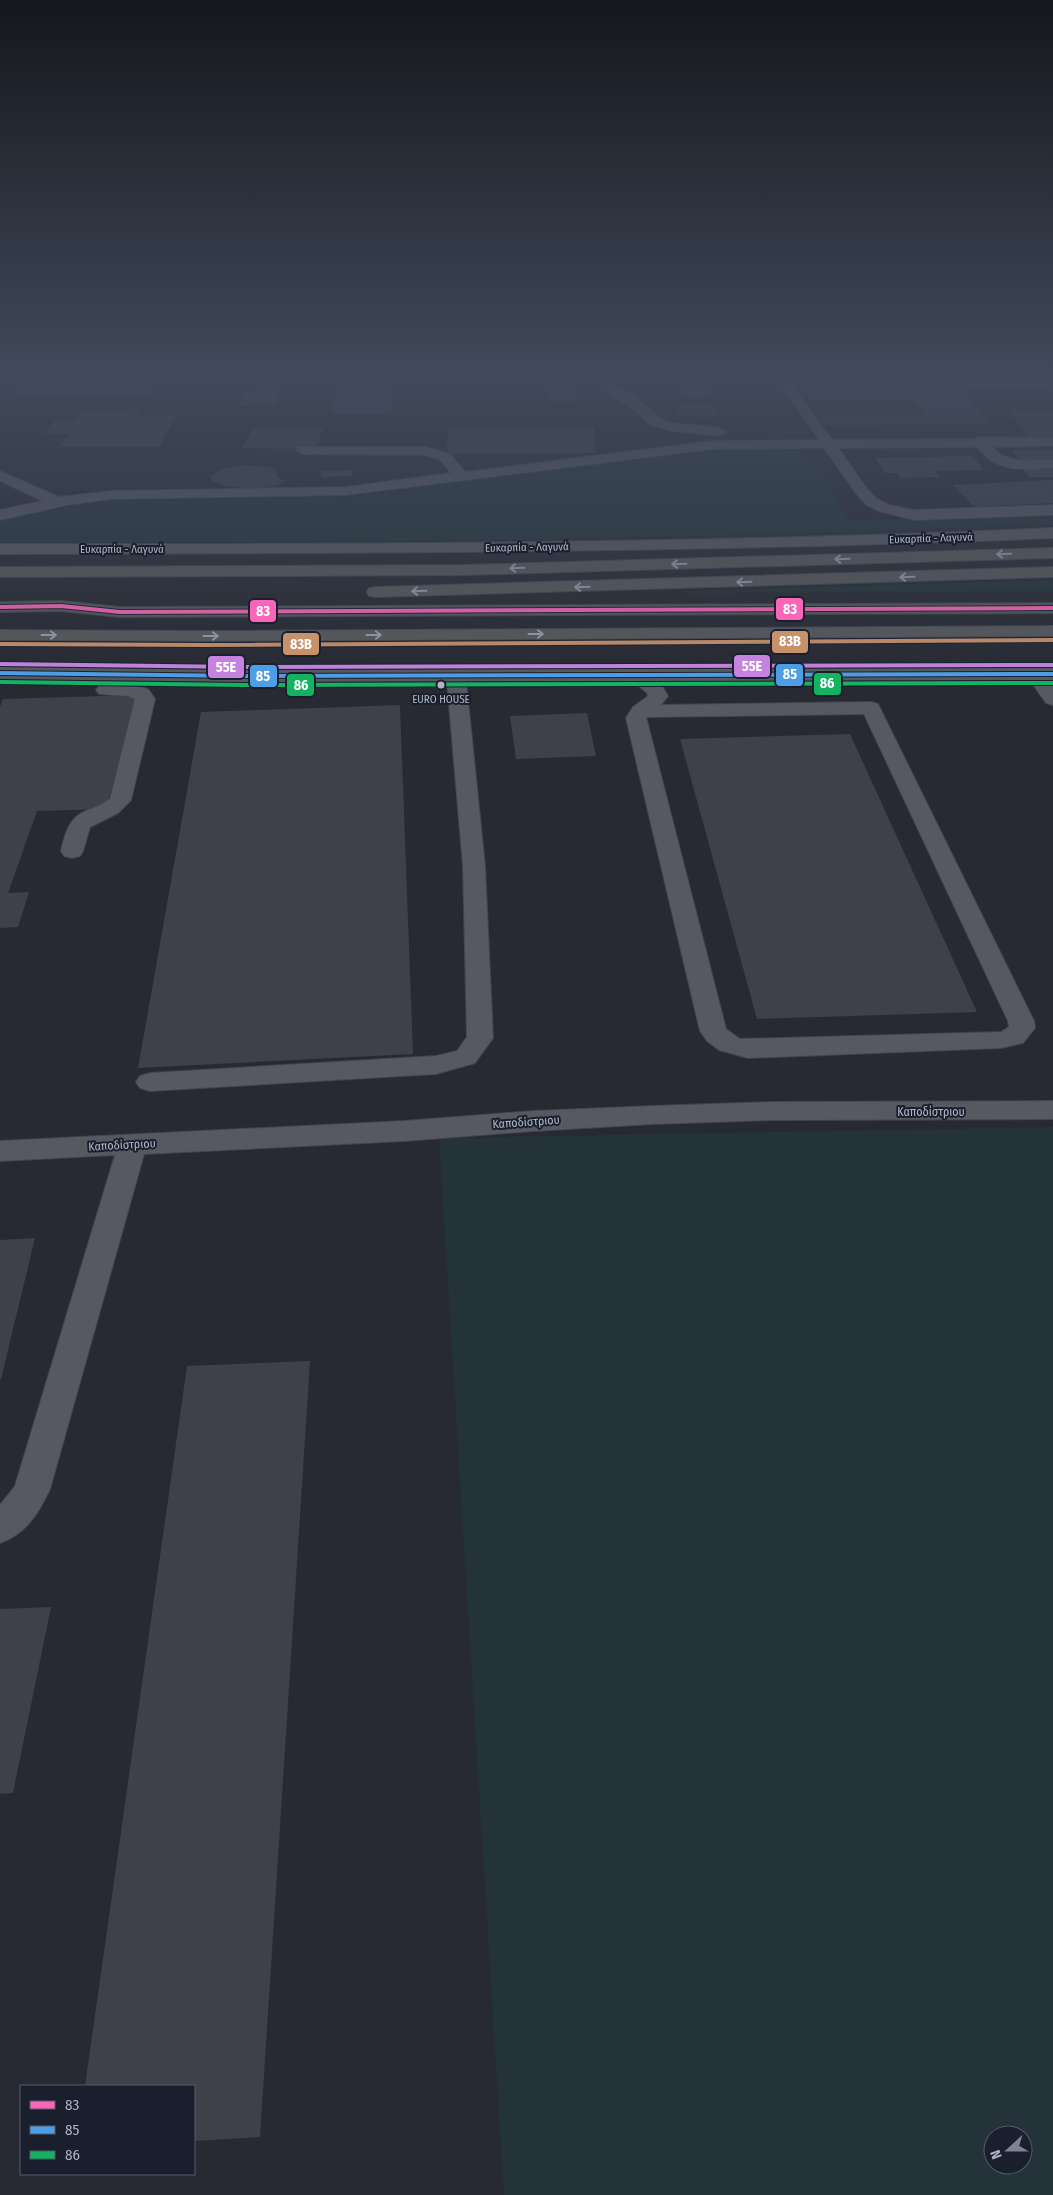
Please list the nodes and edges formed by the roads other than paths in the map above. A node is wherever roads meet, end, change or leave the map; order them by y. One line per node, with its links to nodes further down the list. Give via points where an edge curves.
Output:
1 (459, 473): 5 (street)
2 (481, 473): 5 (street)
3 (848, 473): 7 (street, via 872,502 899,513 942,516)
4 (0, 475): 6 (street)
5 (461, 476): 6 (street, via 335,492 111,495)
6 (57, 502): 8 (street)
7 (1053, 510)
8 (0, 515)
9 (1053, 533): 10 (street, Ευκαρπία - Λαγυνά, via 577,547)
10 (0, 549)
11 (1053, 553): 12 (highway, one-way to 12, via 464,570)
12 (0, 572)
13 (1053, 572): 14 (highway, one-way to 14)
14 (357, 593)
15 (221, 595): 16 (highway, via 124,596)
16 (62, 606): 17 (highway); 18 (highway, via 120,612)
17 (0, 607)
18 (1053, 608)
19 (1053, 631): 20 (highway, one-way to 19)
20 (0, 635)
21 (0, 673): 25 (street)
22 (636, 674): 23 (street); 25 (street); 29 (street, via 658,696)
23 (855, 674): 24 (street); 28 (street)
24 (1044, 674): 27 (street)
25 (456, 675): 31 (street, via 474,866 480,1038 466,1057 436,1066)
26 (0, 690): 30 (street, via 128,690 142,692 145,696 120,800 110,809 81,822)
27 (1053, 700)
28 (871, 708): 29 (street); 29 (street, via 1021,1021 1019,1034 1011,1039 748,1049 725,1044 718,1038 713,1031 636,718)
29 (640, 710)
30 (72, 851)
31 (150, 1082)
32 (1053, 1110): 33 (street, Καποδίστριου, via 653,1115)
33 (132, 1145): 34 (street, Καποδίστριου); 35 (street, via 32,1489 12,1519)
34 (0, 1151)
35 (0, 1527)

